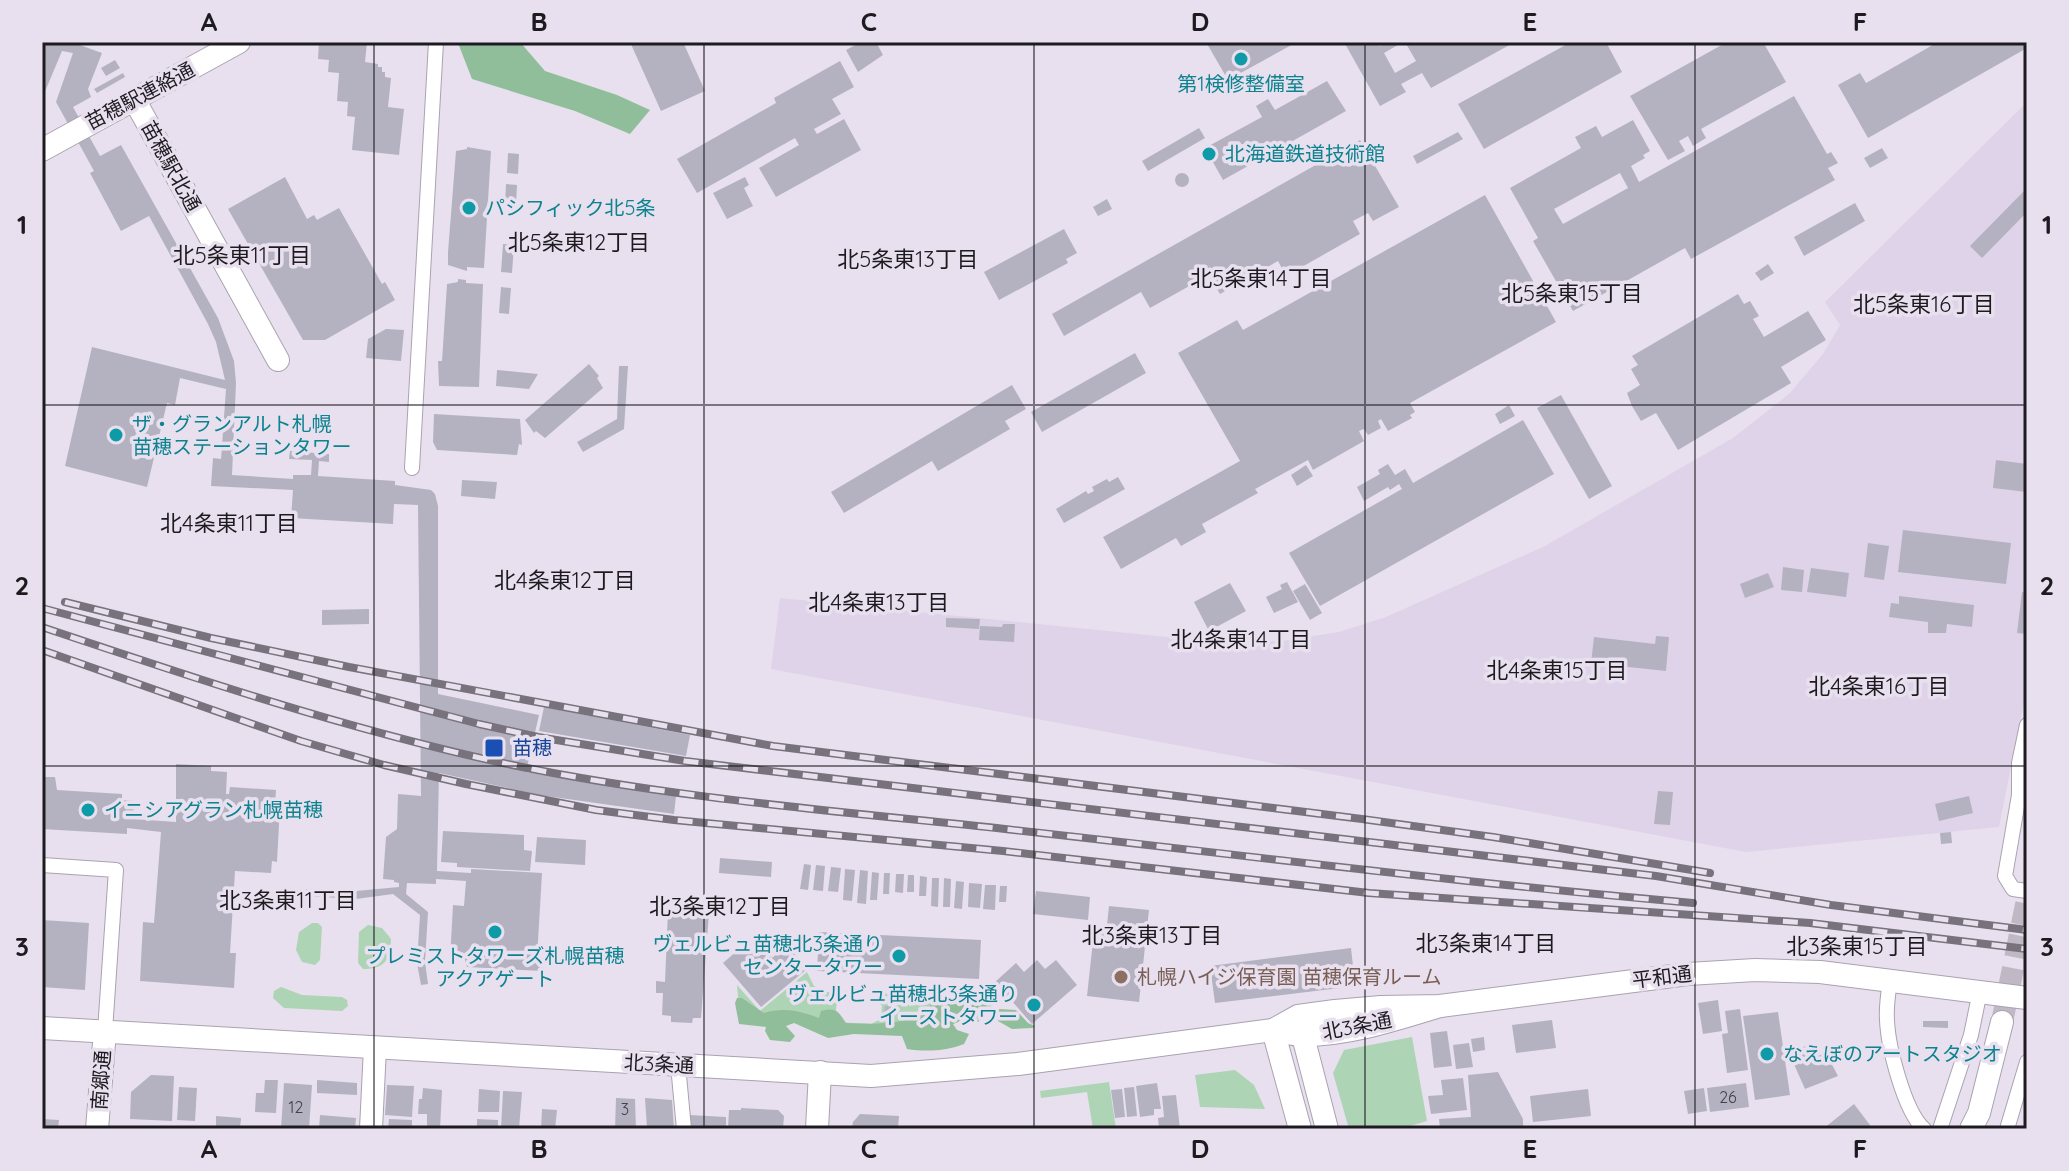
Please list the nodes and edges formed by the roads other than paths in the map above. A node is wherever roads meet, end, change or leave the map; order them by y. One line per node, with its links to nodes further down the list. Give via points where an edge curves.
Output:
1 (239, 42): 3 (street, 苗穂駅連絡通)
2 (436, 42): 6 (street)
3 (134, 99): 4 (street, 苗穂駅連絡通); 5 (street, 苗穂駅北通)
4 (42, 150)
5 (278, 360)
6 (412, 468)
7 (2027, 725): 8 (street, via 2019,763)
8 (2023, 796): 10 (street, via 2005,876 2013,889)
9 (42, 865): 18 (street, via 116,870)
10 (2027, 891)
11 (1890, 981): 12 (street, 平和通); 15 (street, 平和通, via 1820,972 1673,975 1440,1006 1381,1007); 29 (street, via 1887,1024 1895,1061 1905,1096)
12 (1980, 991): 13 (street, 平和通); 30 (street)
13 (2027, 998)
14 (2002, 1022): 31 (street)
15 (1300, 1026): 17 (street, 北3条通); 28 (street)
16 (42, 1028): 18 (street, 北3条通)
17 (1273, 1030): 22 (street, 北3条通, via 919,1074); 27 (street)
18 (105, 1031): 19 (street, 北3条通); 23 (street, 南郷通)
19 (375, 1048): 21 (street, 北3条通); 24 (street)
20 (2027, 1062): 32 (street)
21 (678, 1065): 22 (street, 北3条通); 25 (street)
22 (820, 1072): 26 (street)
23 (97, 1129)
24 (371, 1129)
25 (684, 1129)
26 (817, 1129)
27 (1300, 1129)
28 (1327, 1129)
29 (1924, 1129)
30 (1940, 1129)
31 (1971, 1129)
32 (2007, 1129)

